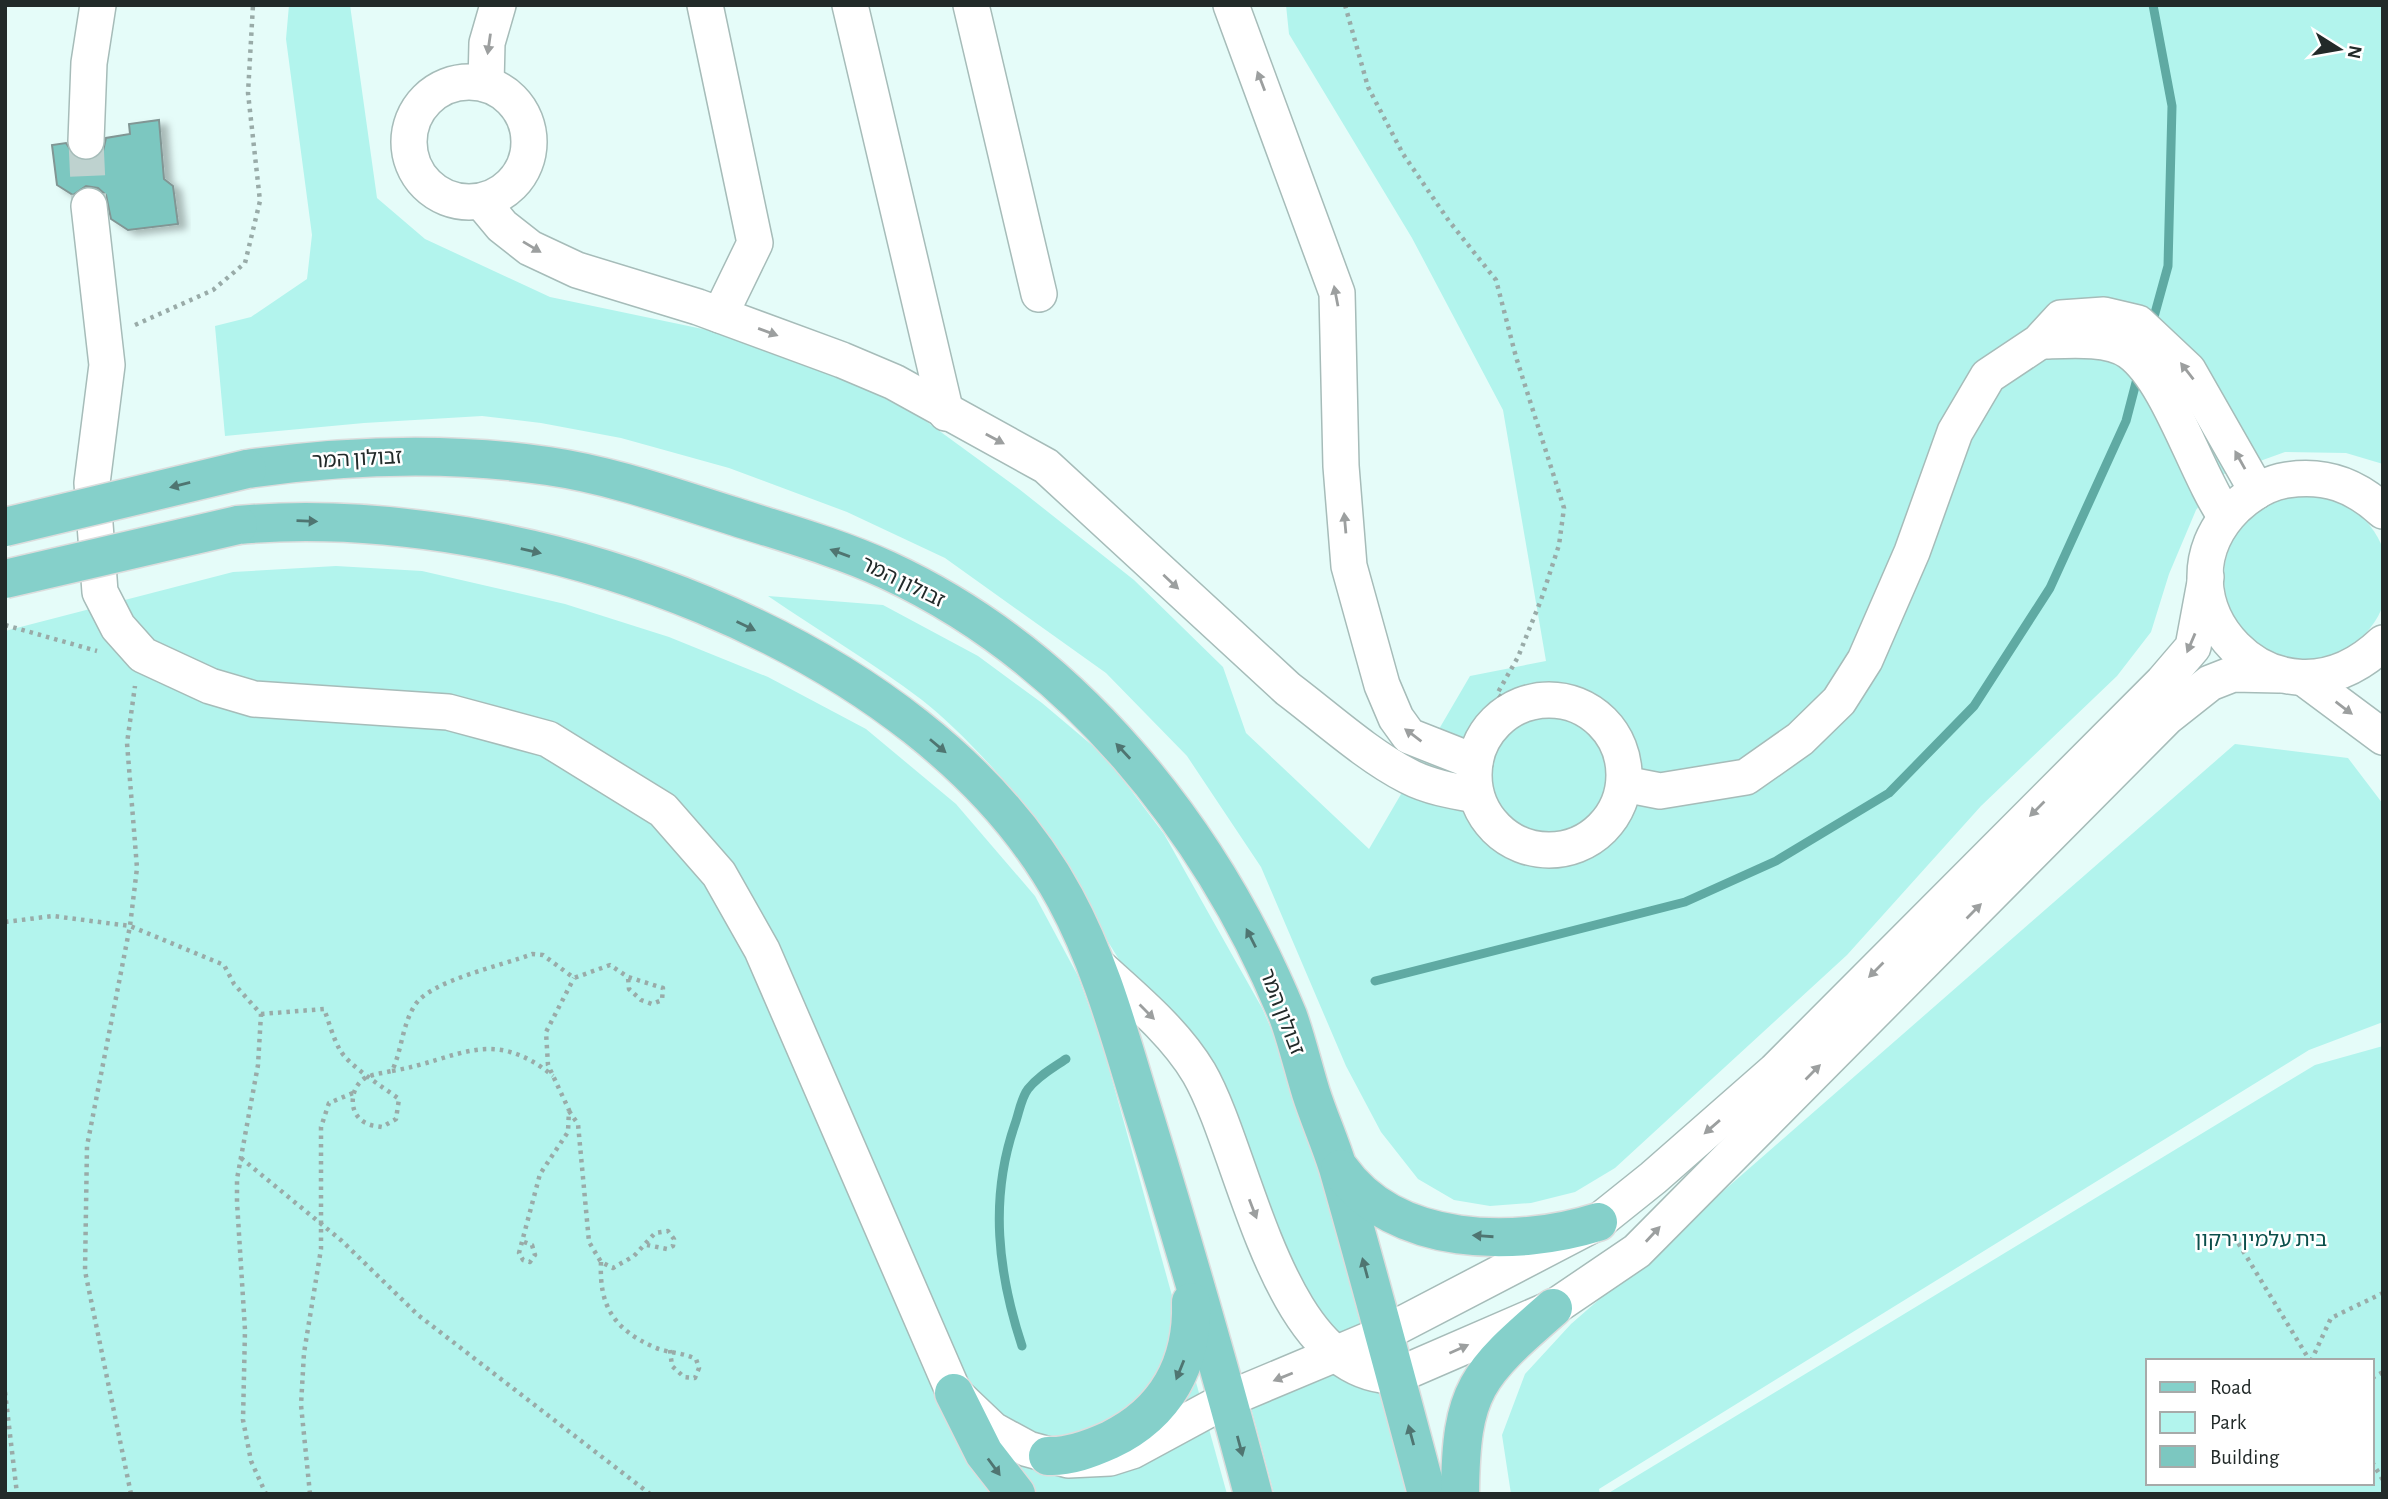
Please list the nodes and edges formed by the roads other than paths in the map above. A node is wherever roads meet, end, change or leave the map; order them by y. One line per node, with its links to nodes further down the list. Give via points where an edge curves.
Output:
1 (98, 5): 8 (street, via 89,63)
2 (498, 5): 7 (street, one-way to 7, via 487,43)
3 (705, 5): 12 (street, via 755,243)
4 (850, 5): 14 (street)
5 (971, 5): 11 (street)
6 (1231, 5): 24 (street, one-way to 6, via 1409,736 1382,685 1349,566 1341,466 1337,293)
7 (486, 84): 9 (street, via 519,107 530,145 515,181); 9 (street, via 450,85 434,93 412,122 409,140 418,175 430,189 463,203)
8 (86, 141)
9 (482, 202): 12 (street, one-way to 12, via 502,226 577,270)
10 (89, 206): 34 (street, via 107,365 92,483 100,592 118,627 143,655 210,686 254,699 447,712 548,739 663,810 719,874 762,950)
11 (1039, 294)
12 (720, 315): 14 (street, one-way to 14, via 894,382)
13 (2096, 327): 15 (street, one-way to 13, via 2188,370 2138,323); 17 (street, via 2129,351 2156,383 2209,493); 25 (street, via 2061,318 2039,342 1988,376 1955,432 1912,552 1865,660 1839,701 1800,739 1746,777 1660,791)
14 (946, 413): 24 (street, one-way to 24, via 1046,466 1288,688 1394,767 1443,789)
15 (2257, 491): 16 (street, via 2277,481 2308,476 2339,482); 17 (street)
16 (2378, 501)
17 (2226, 517): 19 (street, via 2211,546)
18 (5, 527): 27 (main road, זבולון המר, one-way to 18, bridge, via 1289,1019 1222,882 1186,826 1050,676 996,633 887,570 666,495 549,466 402,456 334,457 247,469)
19 (2206, 578): 22 (street, via 2219,628 2235,649 2255,665); 28 (street, one-way to 28, via 2193,647 2163,682 1775,1071)
20 (5, 579): 26 (main road, one-way to 26, bridge, via 239,526 292,521 383,524 468,536 571,560 661,589 843,676 898,713 980,783 1038,855)
21 (2383, 643): 22 (street, via 2364,661 2336,674)
22 (2292, 677): 23 (street, one-way to 23); 30 (street, one-way to 22, via 1637,1251 2167,717 2210,684 2233,674)
23 (2383, 737)
24 (1475, 779): 25 (street, via 1485,816 1501,833 1543,851 1588,840 1605,826 1618,806); 25 (street, via 1482,740 1496,721 1537,700 1560,700 1601,720 1615,738 1623,760)
25 (1624, 784)
26 (1097, 965): 29 (main road); 32 (street, one-way to 32, via 1174,1040 1198,1072 1278,1275 1311,1329)
27 (1336, 1164): 28 (main road, one-way to 27, via 1532,1237 1450,1233 1374,1205 1354,1189); 31 (main road, זבולון המר, one-way to 27)
28 (1598, 1222): 31 (street)
29 (1187, 1254): 35 (main road); 36 (main road, one-way to 36, via 1190,1331 1178,1377 1166,1397 1126,1432 1063,1457)
30 (1553, 1308): 33 (street, one-way to 30); 40 (main road, via 1500,1354 1480,1380 1460,1442)
31 (1383, 1334): 32 (street); 33 (main road, זבולון המר)
32 (1338, 1356): 33 (street, via 1368,1374); 35 (street, one-way to 35)
33 (1396, 1376): 39 (main road, זבולון המר, one-way to 33)
34 (954, 1393): 36 (street, via 993,1430); 37 (main road, one-way to 37, via 984,1453)
35 (1228, 1399): 36 (street, via 1132,1451 1089,1461); 38 (main road, one-way to 38)
36 (1048, 1456)
37 (1016, 1494)
38 (1253, 1494)
39 (1427, 1494)
40 (1460, 1494)

